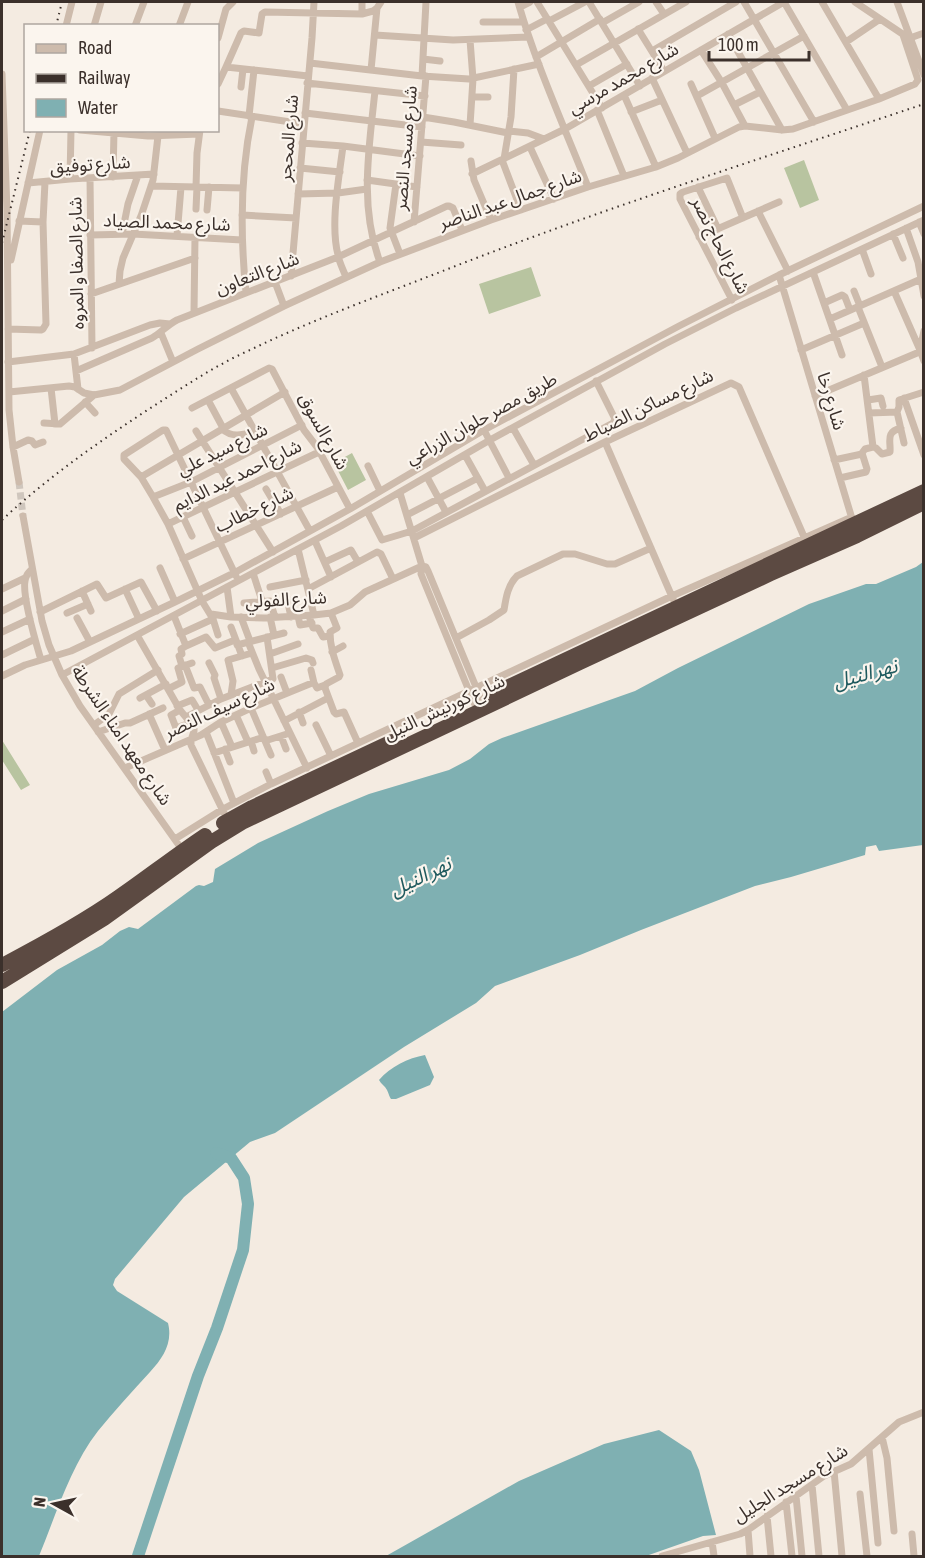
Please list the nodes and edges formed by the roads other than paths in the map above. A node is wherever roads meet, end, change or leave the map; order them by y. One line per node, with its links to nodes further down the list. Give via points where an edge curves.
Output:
1 (72, 2): 32 (street)
2 (101, 2): 33 (street)
3 (144, 2): 34 (street)
4 (188, 2): 35 (street)
5 (232, 2): 38 (street)
6 (314, 2): 23 (street, شارع المحجر)
7 (362, 2): 24 (street)
8 (425, 2): 44 (street, شارع مسجد النصر)
9 (530, 2): 21 (street)
10 (537, 2): 28 (street)
11 (587, 2): 28 (street); 29 (street)
12 (639, 2): 29 (street)
13 (656, 2): 25 (street)
14 (686, 2): 25 (street)
15 (736, 2): 50 (street)
16 (744, 2): 26 (street)
17 (784, 2): 26 (street, شارع محمد مرسي); 42 (street)
18 (822, 2): 47 (street)
19 (855, 2): 27 (street)
20 (899, 2): 43 (street)
21 (519, 4): 31 (street)
22 (379, 5): 24 (street); 41 (street)
23 (314, 14): 24 (street); 55 (street, شارع المحجر); 58 (street, via 263,12 260,32 241,32)
24 (362, 14)
25 (664, 14): 36 (street)
26 (755, 19): 40 (street, شارع محمد مرسي); 51 (street)
27 (880, 19): 43 (street); 47 (street)
28 (548, 20): 39 (street); 46 (street)
29 (601, 21): 46 (street); 48 (street)
30 (483, 22): 31 (street)
31 (524, 22): 39 (street)
32 (66, 24)
33 (95, 24)
34 (136, 24)
35 (179, 24)
36 (638, 29): 48 (street); 50 (street)
37 (924, 33): 43 (street)
38 (219, 34)
39 (528, 34): 45 (street); 53 (street)
40 (728, 34): 49 (street, شارع محمد مرسي); 59 (street)
41 (375, 35): 44 (street); 63 (street)
42 (804, 36): 51 (street); 88 (street)
43 (906, 37): 66 (street); 84 (street, شارع جمال عبد الناصر, via 918,80)
44 (424, 38): 45 (street); 52 (street, شارع مسجد النصر)
45 (470, 40): 69 (street)
46 (561, 42): 53 (street); 57 (street)
47 (846, 42): 84 (street)
48 (614, 43): 56 (street); 57 (street)
49 (701, 50): 64 (street, شارع محمد مرسي); 72 (street)
50 (652, 51): 64 (street)
51 (775, 53): 59 (street); 95 (street)
52 (423, 59): 54 (street); 67 (street, شارع مسجد النصر)
53 (537, 60): 61 (street); 100 (street)
54 (440, 61)
55 (310, 63): 63 (street); 70 (street, شارع المحجر)
56 (627, 64): 74 (street); 76 (street)
57 (576, 65): 76 (street)
58 (226, 67): 60 (street); 71 (street)
59 (747, 68): 72 (street); 78 (street)
60 (243, 69): 62 (street); 75 (street)
61 (514, 69): 69 (street); 106 (street)
62 (254, 70): 70 (street); 92 (street)
63 (371, 70): 67 (street)
64 (664, 71): 68 (street, شارع محمد مرسي)
65 (2, 74): 110 (street)
66 (924, 75)
67 (424, 76): 69 (street); 80 (street, شارع مسجد النصر)
68 (652, 78): 74 (street, شارع محمد مرسي); 85 (street)
69 (473, 79): 82 (street)
70 (308, 80): 77 (street); 91 (street, شارع المحجر)
71 (219, 82)
72 (722, 83): 81 (street); 86 (street)
73 (691, 84): 81 (street)
74 (640, 86): 79 (street, شارع محمد مرسي)
75 (241, 87)
76 (589, 87): 87 (street)
77 (375, 91): 80 (street); 94 (street)
78 (760, 92): 86 (street); 101 (street)
79 (624, 95): 87 (street, شارع محمد مرسي); 90 (street)
80 (425, 96): 93 (street, شارع مسجد النصر)
81 (697, 96): 109 (street)
82 (472, 97): 83 (street); 97 (street)
83 (488, 97)
84 (879, 99): 88 (street, شارع جمال عبد الناصر)
85 (662, 100): 90 (street); 118 (street)
86 (734, 105): 98 (street)
87 (600, 109): 100 (street, شارع محمد مرسي); 128 (street)
88 (847, 110): 95 (street, شارع جمال عبد الناصر)
89 (219, 111): 92 (street)
90 (631, 112): 122 (street)
91 (305, 113): 94 (street); 96 (street, شارع المحجر)
92 (250, 116): 96 (street); 143 (street)
93 (423, 117): 97 (street); 99 (street, شارع مسجد النصر)
94 (371, 121): 99 (street); 117 (street)
95 (814, 122): 101 (street, شارع جمال عبد الناصر)
96 (304, 124): 113 (street, شارع المحجر)
97 (470, 125): 106 (street)
98 (745, 126): 101 (street, شارع جمال عبد الناصر); 109 (street, شارع جمال عبد الناصر)
99 (422, 127): 112 (street, شارع مسجد النصر)
100 (565, 129): 111 (street, شارع محمد مرسي); 141 (street)
101 (782, 130)
102 (40, 132): 134 (street)
103 (71, 132): 131 (street)
104 (114, 132): 107 (street); 129 (street)
105 (199, 132): 108 (street); 138 (street)
106 (508, 132): 111 (street); 120 (street)
107 (149, 133): 108 (street)
108 (158, 136): 125 (street)
109 (715, 138): 118 (street, شارع جمال عبد الناصر)
110 (3, 139): 183 (street)
111 (544, 139): 116 (street, شارع محمد مرسي)
112 (421, 142): 114 (street); 119 (street, شارع مسجد النصر)
113 (302, 143): 115 (street); 123 (street, شارع المحجر)
114 (461, 145)
115 (343, 146): 117 (street); 124 (street)
116 (530, 147): 120 (street, شارع محمد مرسي); 147 (street)
117 (368, 149): 119 (street); 132 (street)
118 (687, 153): 122 (street, شارع جمال عبد الناصر)
119 (420, 156): 140 (street, شارع مسجد النصر)
120 (503, 160): 126 (street, شارع محمد مرسي); 152 (street)
121 (471, 161): 126 (street)
122 (656, 167): 128 (street, شارع جمال عبد الناصر)
123 (300, 168): 124 (street); 146 (street, شارع المحجر)
124 (340, 172): 145 (street)
125 (154, 174): 127 (street, شارع توفيق); 136 (street)
126 (472, 174): 157 (street)
127 (138, 175): 129 (street, شارع توفيق); 166 (street)
128 (624, 176): 141 (street, شارع جمال عبد الناصر)
129 (113, 177): 130 (street, شارع توفيق)
130 (90, 178): 131 (street, شارع توفيق); 170 (street, شارع الصفا و المروه)
131 (70, 179): 133 (street, شارع توفيق)
132 (367, 180): 135 (street); 144 (street)
133 (45, 182): 134 (street, شارع توفيق); 160 (street)
134 (28, 183): 158 (street)
135 (396, 184): 140 (street); 165 (street)
136 (151, 186): 137 (street); 167 (street)
137 (181, 187): 138 (street); 171 (street)
138 (196, 187): 139 (street); 150 (street)
139 (209, 187): 143 (street); 151 (street)
140 (417, 187): 161 (street, شارع مسجد النصر)
141 (588, 187): 147 (street, شارع جمال عبد الناصر)
142 (698, 187): 156 (street, via 727,178); 163 (street); 173 (street, شارع الحاج نصر, via 683,192 680,198)
143 (243, 188): 154 (street)
144 (367, 189): 145 (street); 175 (street)
145 (338, 192): 146 (street); 178 (street)
146 (298, 194): 155 (street, شارع المحجر)
147 (554, 199): 152 (street, شارع جمال عبد الناصر)
148 (779, 202): 153 (street)
149 (924, 207): 182 (street, طريق مصر حلوان الزراعي)
150 (196, 209)
151 (207, 210)
152 (521, 210): 157 (street, شارع جمال عبد الناصر)
153 (758, 211): 156 (street); 182 (street)
154 (242, 215): 155 (street); 174 (street)
155 (296, 218): 187 (street, شارع المحجر)
156 (743, 218): 163 (street)
157 (491, 220): 164 (street, شارع جمال عبد الناصر)
158 (20, 221): 160 (street); 183 (street)
159 (921, 221): 162 (street, طريق مصر حلوان الزراعي); 169 (street)
160 (44, 222): 210 (street, via 45,327)
161 (414, 222): 164 (street, شارع التعاون, via 450,206); 165 (street, شارع التعاون)
162 (906, 228): 168 (street, طريق مصر حلوان الزراعي); 189 (street)
163 (718, 229): 173 (street)
164 (462, 230): 177 (street, شارع جمال عبد الناصر)
165 (391, 233): 175 (street, شارع التعاون); 177 (street)
166 (122, 234): 167 (street, شارع محمد الصياد); 170 (street, شارع محمد الصياد)
167 (133, 234): 171 (street, شارع محمد الصياد); 191 (street, via 123,258)
168 (892, 234): 176 (street, طريق مصر حلوان الزراعي); 180 (street)
169 (924, 234)
170 (90, 235): 197 (street, شارع الصفا و المروه)
171 (177, 236): 172 (street, شارع محمد الصياد)
172 (195, 237): 174 (street, شارع محمد الصياد); 179 (street)
173 (699, 237): 200 (street, شارع الحاج نصر)
174 (242, 240): 195 (street)
175 (373, 242): 178 (street, شارع التعاون); 181 (street)
176 (862, 249): 184 (street, طريق مصر حلوان الزراعي); 185 (street)
177 (400, 254): 181 (street, شارع جمال عبد الناصر)
178 (338, 257): 187 (street, شارع التعاون); 188 (street)
179 (195, 258): 191 (street); 206 (street)
180 (903, 258)
181 (380, 262): 188 (street, شارع جمال عبد الناصر)
182 (788, 271): 186 (street, طريق مصر حلوان الزراعي)
183 (8, 272): 198 (street)
184 (813, 272): 192 (street, طريق مصر حلوان الزراعي); 201 (street)
185 (871, 274)
186 (779, 275): 192 (street, شارع رخا); 200 (street, طريق مصر حلوان الزراعي)
187 (291, 276): 190 (street, شارع التعاون)
188 (346, 277): 202 (street, شارع جمال عبد الناصر)
189 (921, 279): 194 (street); 196 (street)
190 (275, 282): 195 (street, شارع التعاون); 202 (street)
191 (119, 284): 197 (street)
192 (782, 287): 204 (street, طريق مصر حلوان الزراعي); 215 (street, شارع رخا)
193 (854, 291): 203 (street)
194 (894, 291): 203 (street); 217 (street)
195 (246, 292): 206 (street, شارع التعاون)
196 (923, 292): 199 (street)
197 (91, 294): 214 (street, شارع الصفا و المروه)
198 (5, 295): 210 (street)
199 (924, 296)
200 (731, 299): 204 (street, شارع الحاج نصر); 225 (street, طريق مصر حلوان الزراعي)
201 (824, 303): 205 (street, via 842,295); 207 (street)
202 (284, 306): 220 (street, شارع جمال عبد الناصر)
203 (859, 306): 205 (street); 208 (street)
204 (736, 308): 224 (street, طريق مصر حلوان الزراعي)
205 (850, 310): 207 (street)
206 (194, 313): 209 (street, شارع التعاون)
207 (830, 319): 213 (street)
208 (864, 323): 213 (street); 221 (street)
209 (170, 324): 212 (street, شارع التعاون); 214 (street, via 150,325)
210 (8, 329): 219 (street)
211 (924, 331): 217 (street)
212 (161, 333): 220 (street); 222 (street, شارع التعاون)
213 (836, 335): 215 (street); 218 (street)
214 (92, 348): 216 (street)
215 (801, 350): 233 (street, شارع رخا)
216 (74, 354): 219 (street); 222 (street)
217 (922, 354): 221 (street)
218 (842, 355)
219 (8, 362): 229 (street)
220 (173, 362): 232 (street, شارع جمال عبد الناصر, via 120,390)
221 (882, 367): 223 (street)
222 (76, 371): 228 (street)
223 (864, 375): 233 (street); 236 (street)
224 (596, 381): 225 (street, طريق مصر حلوان الزراعي); 269 (street, via 614,422)
225 (581, 384): 248 (street, طريق مصر حلوان الزراعي); 252 (street, طريق مصر حلوان الزراعي)
226 (51, 388): 228 (street); 229 (street); 246 (street)
227 (231, 388): 230 (street, شارع السوق, via 270,368); 235 (street); 242 (street)
228 (78, 389): 232 (street)
229 (9, 392): 261 (street)
230 (285, 392): 242 (street); 247 (street, شارع السوق)
231 (924, 392): 234 (street)
232 (94, 395): 237 (street)
233 (815, 396): 268 (street, شارع رخا)
234 (901, 399): 243 (street); 254 (street)
235 (208, 400): 239 (street); 250 (street)
236 (867, 400): 238 (street, via 881,398); 241 (street)
237 (85, 402): 240 (street); 246 (street)
238 (883, 406)
239 (192, 408)
240 (94, 413)
241 (869, 413): 243 (street); 262 (street)
242 (246, 415): 250 (street); 253 (street)
243 (898, 416): 244 (street); 249 (street)
244 (888, 420)
245 (44, 423): 246 (street)
246 (55, 424)
247 (302, 425): 260 (street, شارع سيد علي); 263 (street, شارع السوق)
248 (513, 428): 255 (street, طريق مصر حلوان الزراعي); 269 (street)
249 (901, 428): 259 (street); 262 (street, via 889,438 891,451 884,456)
250 (223, 429): 253 (street, via 236,436); 256 (street)
251 (196, 430): 256 (street)
252 (484, 430): 255 (street); 285 (street, طريق مصر حلوان الزراعي)
253 (255, 432): 260 (street)
254 (920, 438): 267 (street)
255 (490, 440): 266 (street, طريق مصر حلوان الزراعي); 276 (street)
256 (203, 441): 265 (street); 271 (street)
257 (43, 442): 261 (street, via 35,446 28,440)
258 (605, 442): 305 (street, شارع مساكن الضباط); 309 (street, شارع مساكن الضباط, via 734,383); 310 (street)
259 (904, 443)
260 (263, 445): 271 (street, شارع سيد علي); 272 (street)
261 (13, 447): 278 (street)
262 (873, 447): 264 (street)
263 (319, 452): 272 (street, شارع احمد عبد الدايم); 280 (street, شارع السوق)
264 (862, 454): 268 (street); 277 (street, via 866,471)
265 (178, 455): 273 (street); 273 (street, via 163,430 124,455); 279 (street)
266 (465, 455): 274 (street, طريق مصر حلوان الزراعي); 275 (street)
267 (924, 455)
268 (834, 460): 277 (street, شارع رخا)
269 (534, 465): 276 (street)
270 (368, 466): 285 (street)
271 (219, 467): 279 (street, شارع سيد علي); 284 (street)
272 (277, 472): 284 (street, شارع احمد عبد الدايم); 290 (street)
273 (141, 477): 287 (street)
274 (427, 477): 286 (street, طريق مصر حلوان الزراعي); 288 (street)
275 (478, 478): 282 (street); 288 (street)
276 (509, 478): 282 (street)
277 (840, 478): 303 (street, شارع رخا)
278 (19, 482)
279 (191, 482): 287 (street, شارع سيد علي); 291 (street)
280 (338, 487): 290 (street, شارع خطاب); 292 (street, شارع السوق)
281 (266, 489): 295 (street)
282 (485, 491): 294 (street)
283 (924, 491): 303 (highway, شارع كورنيش النيل)
284 (235, 492): 291 (street, شارع احمد عبد الدايم); 301 (street)
285 (380, 492): 292 (street, طريق مصر حلوان الزراعي)
286 (400, 493): 293 (street, طريق مصر حلوان الزراعي); 296 (street)
287 (153, 497): 300 (street)
288 (439, 499): 294 (street); 296 (street)
289 (924, 503): 303 (highway, شارع كورنيش النيل)
290 (297, 506): 295 (street, شارع خطاب); 304 (street)
291 (203, 507): 298 (street, شارع احمد عبد الدايم); 308 (street)
292 (350, 509): 299 (street, طريق مصر حلوان الزراعي)
293 (367, 512): 302 (street, طريق مصر حلوان الزراعي); 305 (street, via 382,540)
294 (446, 512): 305 (street)
295 (281, 513): 301 (street, شارع خطاب)
296 (407, 515): 305 (street)
297 (23, 516): 318 (street, شارع معهد امناء الشرطة)
298 (183, 517): 300 (street, شارع احمد عبد الدايم); 306 (street)
299 (337, 517): 302 (street); 304 (street, طريق مصر حلوان الزراعي)
300 (168, 524): 313 (street)
301 (256, 525): 308 (street, شارع خطاب); 312 (street)
302 (341, 526): 307 (street, طريق مصر حلوان الزراعي)
303 (854, 526): 309 (highway, شارع كورنيش النيل); 319 (highway, شارع كورنيش النيل)
304 (310, 531): 312 (street, طريق مصر حلوان الزراعي)
305 (413, 534): 316 (street)
306 (192, 536)
307 (315, 541): 311 (street, طريق مصر حلوان الزراعي); 314 (street)
308 (219, 542): 313 (street, شارع خطاب); 320 (street)
309 (806, 542): 319 (highway, شارع كورنيش النيل); 339 (street)
310 (651, 548): 339 (street); 364 (street, via 615,564 563,554 518,576 512,581 504,610)
311 (298, 549): 321 (street, طريق مصر حلوان الزراعي); 325 (street)
312 (273, 552): 320 (street, طريق مصر حلوان الزراعي)
313 (183, 559): 333 (street)
314 (324, 562): 315 (street, via 351,550); 322 (street)
315 (358, 562): 322 (street); 324 (street, via 379,552)
316 (422, 566): 324 (street, شارع الفولي); 364 (street, via 428,571); 392 (street, via 421,574)
317 (160, 568): 338 (street)
318 (32, 569): 323 (street); 343 (street, شارع معهد امناء الشرطة)
319 (769, 569): 339 (highway, شارع كورنيش النيل); 433 (highway, شارع كورنيش النيل, via 226,832)
320 (234, 573): 326 (street); 333 (street, طريق مصر حلوان الزراعي)
321 (253, 573): 326 (street, طريق مصر حلوان الزراعي); 337 (street)
322 (331, 577): 331 (street)
323 (25, 578): 329 (street); 335 (street)
324 (393, 579): 345 (street, شارع الفولي)
325 (306, 580): 328 (street); 331 (street)
326 (238, 581): 327 (street, طريق مصر حلوان الزراعي)
327 (226, 587): 336 (street, طريق مصر حلوان الزراعي); 349 (street)
328 (270, 587)
329 (2, 589)
330 (125, 589): 332 (street, via 106,598 97,584); 341 (street, via 142,582); 355 (street)
331 (308, 589): 353 (street)
332 (82, 591): 343 (street); 344 (street, via 89,608)
333 (197, 591): 336 (street); 338 (street, طريق مصر حلوان الزراعي)
334 (286, 594): 348 (street)
335 (26, 599): 342 (street); 354 (street)
336 (202, 601): 346 (street, طريق مصر حلوان الزراعي); 347 (street)
337 (262, 601): 340 (street); 351 (street, via 270,601)
338 (175, 602): 341 (street, طريق مصر حلوان الزراعي)
339 (674, 602): 392 (highway, شارع كورنيش النيل)
340 (244, 603)
341 (158, 610): 355 (street, طريق مصر حلوان الزراعي)
342 (2, 611)
343 (40, 612): 377 (street, شارع معهد امناء الشرطة)
344 (67, 613)
345 (331, 613): 353 (street, شارع الفولي); 363 (street, via 338,629 330,632)
346 (174, 616): 359 (street); 360 (street, طريق مصر حلوان الزراعي)
347 (212, 616): 349 (street, شارع الفولي); 359 (street); 361 (street)
348 (294, 616): 351 (street, شارع الفولي); 353 (street, شارع الفولي)
349 (231, 617): 350 (street, شارع الفولي)
350 (241, 617): 351 (street, شارع الفولي); 356 (street)
351 (272, 617): 362 (street)
352 (76, 618): 366 (street)
353 (312, 618): 363 (street, via 314,629 318,628 323,637)
354 (30, 619): 357 (street); 365 (street)
355 (139, 619): 366 (street, طريق مصر حلوان الزراعي)
356 (243, 627): 367 (street, via 232,629); 368 (street)
357 (2, 632)
358 (284, 633): 362 (street)
359 (180, 634): 370 (street)
360 (137, 635): 382 (street); 383 (street, طريق مصر حلوان الزراعي)
361 (218, 635)
362 (270, 636): 368 (street); 374 (street)
363 (330, 636): 372 (street)
364 (456, 638): 392 (street)
365 (35, 639): 375 (street); 378 (street)
366 (90, 642): 377 (street, طريق مصر حلوان الزراعي)
367 (236, 642): 368 (street); 370 (street, via 215,648 206,637); 376 (street)
368 (249, 642): 373 (street)
369 (298, 644): 374 (street)
370 (186, 646): 380 (street, via 179,656)
371 (343, 646): 372 (street)
372 (332, 651): 388 (street, via 340,675)
373 (252, 653): 376 (street); 386 (street)
374 (270, 654): 381 (street)
375 (2, 655)
376 (242, 656): 391 (street, via 228,661 233,681)
377 (54, 657): 378 (street, طريق مصر حلوان الزراعي); 383 (street, شارع معهد امناء الشرطة)
378 (41, 660): 384 (street, طريق مصر حلوان الزراعي)
379 (209, 663): 394 (street)
380 (186, 665): 389 (street, via 178,668 182,682); 397 (street, via 194,688 200,687)
381 (272, 668): 386 (street, via 273,678); 387 (street, via 306,658 312,660)
382 (158, 670): 389 (street); 409 (street, via 119,694 110,714)
383 (62, 675): 409 (street, شارع معهد امناء الشرطة)
384 (2, 676)
385 (281, 677): 390 (street)
386 (269, 681): 391 (street); 395 (street)
387 (314, 683): 388 (street, via 317,688); 390 (street, شارع سيف النصر)
388 (325, 685): 393 (street)
389 (167, 687): 396 (street, via 143,697); 399 (street)
390 (287, 693): 395 (street, شارع سيف النصر)
391 (231, 695): 394 (street)
392 (475, 695): 418 (street); 432 (highway, شارع كورنيش النيل, via 252,807)
393 (328, 698): 402 (street); 418 (street, via 335,713 344,712)
394 (221, 699): 397 (street)
395 (273, 699): 400 (street, شارع سيف النصر); 406 (street)
396 (152, 704)
397 (209, 705): 401 (street)
398 (163, 708): 403 (street)
399 (179, 708): 401 (street, via 192,700); 405 (street); 405 (street, via 171,715 176,728)
400 (251, 708): 404 (street, شارع سيف النصر); 416 (street)
401 (198, 710): 405 (street)
402 (298, 712): 406 (street); 408 (street)
403 (149, 714): 411 (street); 421 (street)
404 (236, 715): 407 (street, شارع سيف النصر); 417 (street)
405 (188, 720): 415 (street, via 194,729)
406 (284, 721): 413 (street)
407 (221, 722): 412 (street, شارع سيف النصر); 419 (street)
408 (303, 723)
409 (94, 725): 411 (street, شارع معهد امناء الشرطة)
410 (316, 725): 425 (street)
411 (99, 732): 427 (street, شارع معهد امناء الشرطة)
412 (206, 732): 415 (street, شارع سيف النصر); 423 (street)
413 (290, 733): 414 (street); 428 (street)
414 (280, 736): 416 (street); 420 (street)
415 (192, 738): 421 (street, شارع سيف النصر); 432 (street, via 191,745)
416 (263, 738): 417 (street); 424 (street)
417 (249, 742): 419 (street); 422 (street)
418 (358, 743): 425 (street)
419 (229, 748): 423 (street); 426 (street)
420 (286, 749)
421 (165, 750): 427 (street, شارع سيف النصر)
422 (254, 751)
423 (214, 753): 431 (street)
424 (271, 754)
425 (331, 756): 428 (street)
426 (230, 762)
427 (125, 768): 433 (street, شارع معهد امناء الشرطة)
428 (307, 768): 430 (street)
429 (266, 772): 430 (street)
430 (271, 784): 431 (street)
431 (234, 803): 432 (street)
432 (225, 815): 433 (highway, شارع كورنيش النيل)
433 (182, 849): 434 (highway, شارع كورنيش النيل, via 84,919); 435 (highway, شارع كورنيش النيل, via 104,919)
434 (2, 965)
435 (2, 982)
436 (924, 1412): 437 (street, شارع مسجد الجليل, via 902,1420)
437 (882, 1437): 438 (street, شارع مسجد الجليل); 446 (street)
438 (869, 1449): 439 (street, شارع مسجد الجليل, via 851,1464); 449 (street)
439 (834, 1471): 440 (street, شارع مسجد الجليل); 458 (street)
440 (812, 1485): 442 (street, شارع مسجد الجليل); 457 (street)
441 (860, 1494): 459 (street)
442 (796, 1496): 443 (street, شارع مسجد الجليل); 456 (street)
443 (786, 1502): 444 (street, شارع مسجد الجليل); 455 (street)
444 (767, 1516): 445 (street, شارع مسجد الجليل); 454 (street)
445 (748, 1530): 448 (street, شارع مسجد الجليل); 453 (street)
446 (894, 1531)
447 (912, 1534): 460 (street)
448 (712, 1542): 450 (street, شارع مسجد الجليل); 452 (street)
449 (878, 1543)
450 (679, 1554): 451 (street, شارع مسجد الجليل)
451 (662, 1557)
452 (714, 1557)
453 (750, 1557)
454 (771, 1557)
455 (792, 1557)
456 (802, 1557)
457 (819, 1557)
458 (842, 1557)
459 (867, 1557)
460 (914, 1557)

